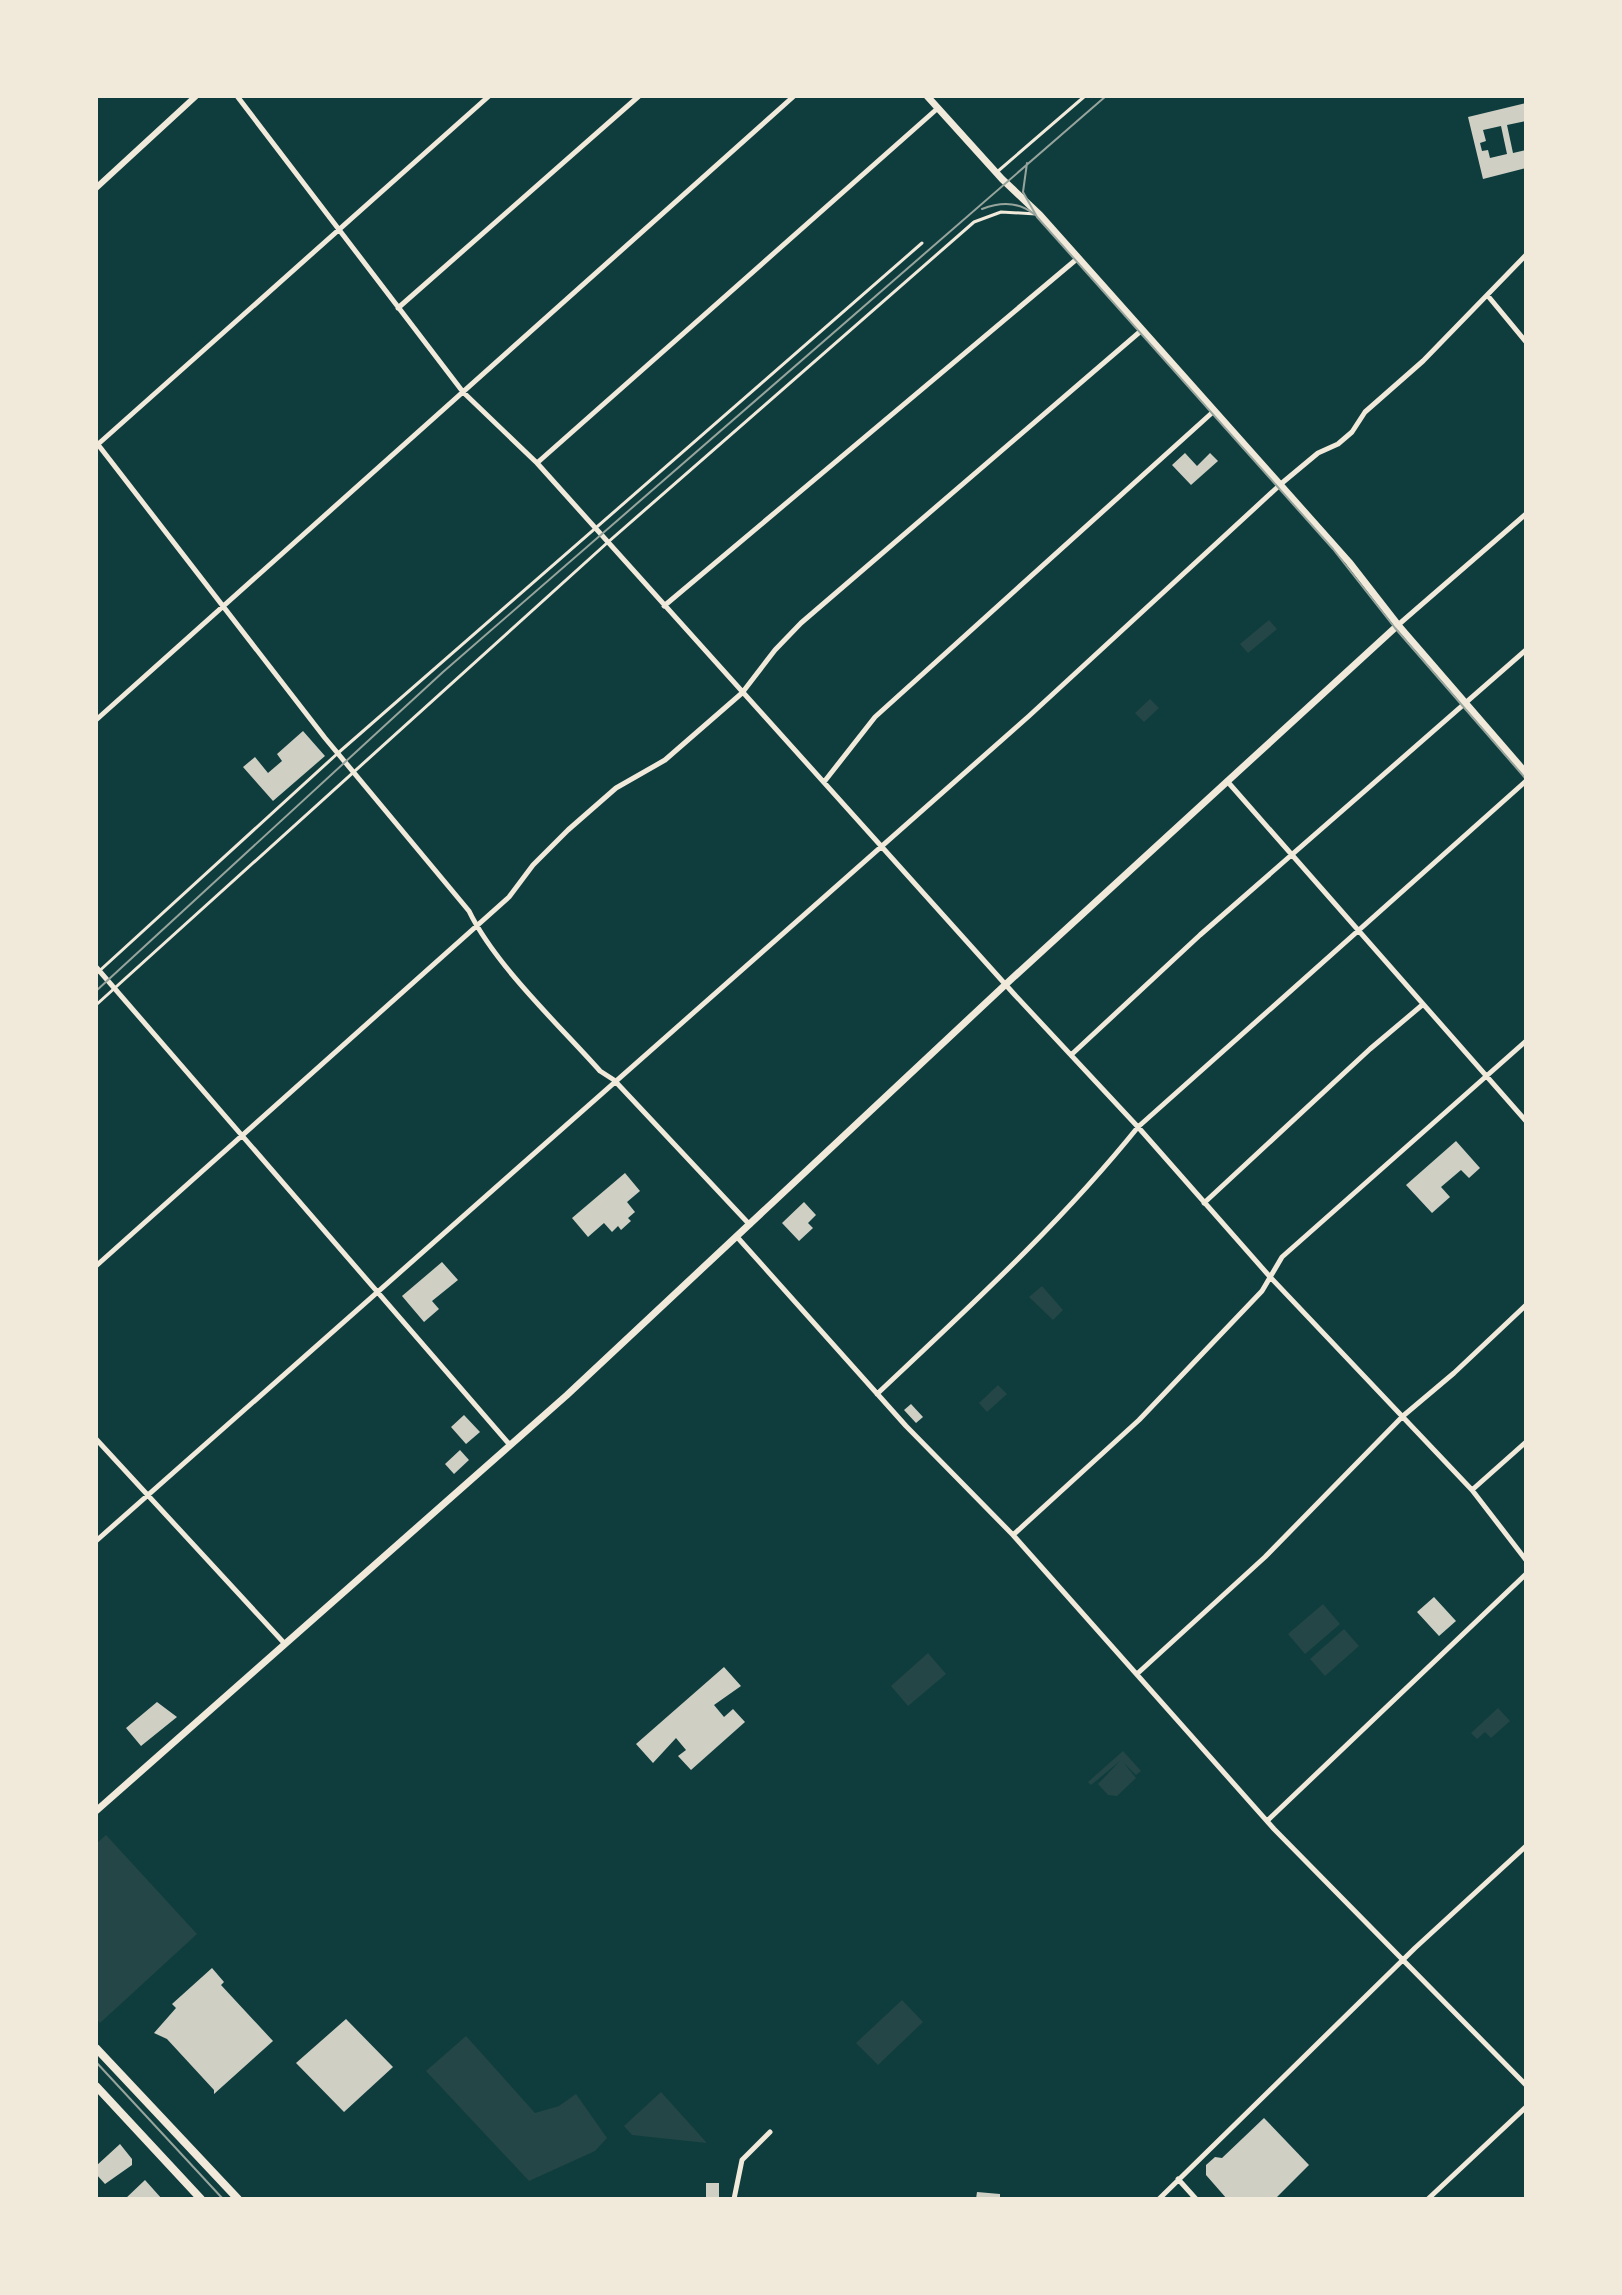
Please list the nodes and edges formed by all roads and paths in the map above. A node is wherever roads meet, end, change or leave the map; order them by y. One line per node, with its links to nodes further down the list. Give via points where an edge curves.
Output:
1 (196, 96): 10 (street)
2 (237, 96): 12 (street)
3 (489, 96): 12 (street)
4 (639, 96): 17 (street)
5 (794, 96): 20 (street)
6 (927, 96): 8 (main road)
7 (1085, 96): 9 (lane)
8 (938, 108): 9 (main road); 23 (street)
9 (996, 173): 11 (main road)
10 (96, 188)
11 (1040, 215): 15 (main road); 27 (lane, via 1001,212 974,222)
12 (338, 231): 17 (street); 22 (street)
13 (922, 243): 26 (lane)
14 (1526, 255): 16 (street)
15 (1078, 258): 18 (main road); 28 (street)
16 (1488, 296): 19 (street); 24 (street, via 1365,412 1352,432)
17 (398, 308): 20 (street)
18 (1142, 330): 21 (main road); 32 (street, via 801,623)
19 (1526, 342)
20 (463, 392): 23 (street); 29 (street)
21 (1214, 411): 24 (main road); 40 (street, via 875,717)
22 (97, 444): 29 (street)
23 (537, 463): 26 (street)
24 (1280, 485): 30 (main road); 41 (street)
25 (1526, 514): 30 (street)
26 (593, 528): 27 (street); 35 (lane)
27 (607, 543): 28 (street); 36 (lane)
28 (664, 606): 32 (street)
29 (223, 608): 34 (street); 35 (street)
30 (1398, 625): 33 (main road); 38 (main road)
31 (1526, 650): 33 (street)
32 (742, 693): 40 (street); 43 (street, via 665,760 616,788 568,830)
33 (1465, 705): 37 (main road); 42 (street)
34 (96, 720)
35 (338, 753): 36 (street); 45 (lane)
36 (353, 771): 43 (street, via 469,911); 47 (lane)
37 (1526, 773)
38 (1227, 781): 42 (street); 46 (main road)
39 (1526, 781): 44 (street)
40 (824, 782): 41 (street)
41 (880, 845): 46 (street); 53 (street)
42 (1291, 857): 44 (street); 51 (street)
43 (476, 927): 53 (street, via 600,1071); 56 (street)
44 (1358, 933): 49 (street); 55 (street)
45 (97, 970): 47 (street)
46 (1005, 985): 51 (street); 58 (main road)
47 (114, 988): 48 (lane); 56 (street)
48 (96, 1005)
49 (1421, 1006): 52 (street); 57 (street)
50 (1526, 1041): 52 (street)
51 (1071, 1055): 55 (street)
52 (1486, 1078): 54 (street); 61 (street, via 1282,1257)
53 (614, 1080): 58 (street); 62 (street)
54 (1526, 1121)
55 (1138, 1127): 57 (street); 64 (street, via 997,1281)
56 (242, 1137): 60 (street); 62 (street)
57 (1204, 1203): 61 (street)
58 (750, 1226): 59 (main road)
59 (738, 1238): 64 (street); 68 (main road)
60 (96, 1266)
61 (1271, 1278): 65 (street); 71 (street, via 1139,1420)
62 (378, 1292): 68 (street); 70 (street)
63 (1526, 1305): 65 (street)
64 (877, 1394): 71 (street)
65 (1403, 1416): 69 (street); 76 (street, via 1265,1557)
66 (96, 1439): 70 (street)
67 (1526, 1442): 69 (street)
68 (510, 1445): 75 (main road)
69 (1472, 1490): 73 (street)
70 (148, 1495): 72 (street); 75 (street)
71 (1013, 1535): 76 (street)
72 (96, 1541)
73 (1526, 1560)
74 (1526, 1574): 78 (street)
75 (285, 1644): 77 (main road)
76 (1138, 1673): 78 (street)
77 (96, 1811)
78 (1267, 1821): 80 (street)
79 (1526, 1846): 80 (street)
80 (1404, 1959): 82 (street); 86 (street)
81 (96, 2048): 88 (main road)
82 (1526, 2085)
83 (96, 2086): 87 (main road)
84 (1526, 2107): 92 (street)
85 (770, 2132): 89 (street, via 742,2160)
86 (1178, 2179): 90 (street); 91 (street)
87 (201, 2199)
88 (238, 2199)
89 (734, 2199)
90 (1159, 2199)
91 (1196, 2199)
92 (1428, 2199)

